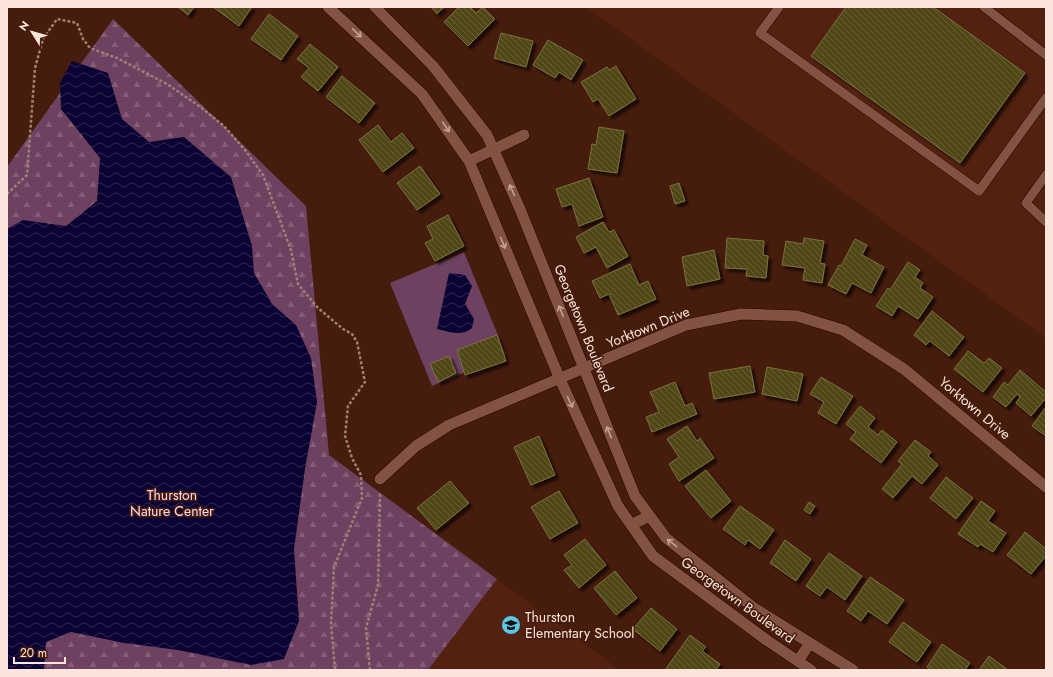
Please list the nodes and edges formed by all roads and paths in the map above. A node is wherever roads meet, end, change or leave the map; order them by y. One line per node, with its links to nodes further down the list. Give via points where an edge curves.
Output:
1 (375, 7): 8 (street, Georgetown Boulevard, via 433,66 487,135)
2 (779, 7): 6 (lane, via 760,33 979,191)
3 (984, 7): 5 (lane)
4 (335, 9): 9 (street, Georgetown Boulevard, one-way to 9, via 422,94)
5 (1046, 55)
6 (1046, 98)
7 (524, 134): 8 (street)
8 (494, 149): 9 (street); 13 (street, Georgetown Boulevard, one-way to 8)
9 (469, 161): 14 (street, Georgetown Boulevard, one-way to 14)
10 (1046, 175): 12 (lane, via 1026,203)
11 (7, 194): 21 (path, via 27,175 36,68 42,39 56,19 76,22 90,48 136,67 199,106 224,126 245,150 262,175 291,250 298,284 318,308 352,334 357,342 365,382 348,406 345,436 361,475 362,498 334,567 331,624)
12 (1046, 222)
13 (584, 369): 14 (street, Yorktown Drive); 16 (street, Yorktown Drive, via 686,325 741,314 797,316 843,330 904,369); 17 (street, Georgetown Boulevard, one-way to 13, via 635,496)
14 (559, 378): 15 (street, Yorktown Drive, via 449,425 416,446); 18 (street, Georgetown Boulevard, one-way to 18, via 618,506)
15 (380, 479): 22 (path, via 378,585 366,628)
16 (1046, 487)
17 (649, 516): 18 (street); 19 (street, Georgetown Boulevard, one-way to 17, via 754,608 666,538)
18 (631, 525): 20 (street, Georgetown Boulevard, via 653,556)
19 (810, 643): 20 (street, Georgetown Boulevard); 24 (street, Georgetown Boulevard)
20 (798, 661): 23 (street, Georgetown Boulevard)
21 (335, 670)
22 (370, 670)
23 (811, 670)
24 (853, 670)

